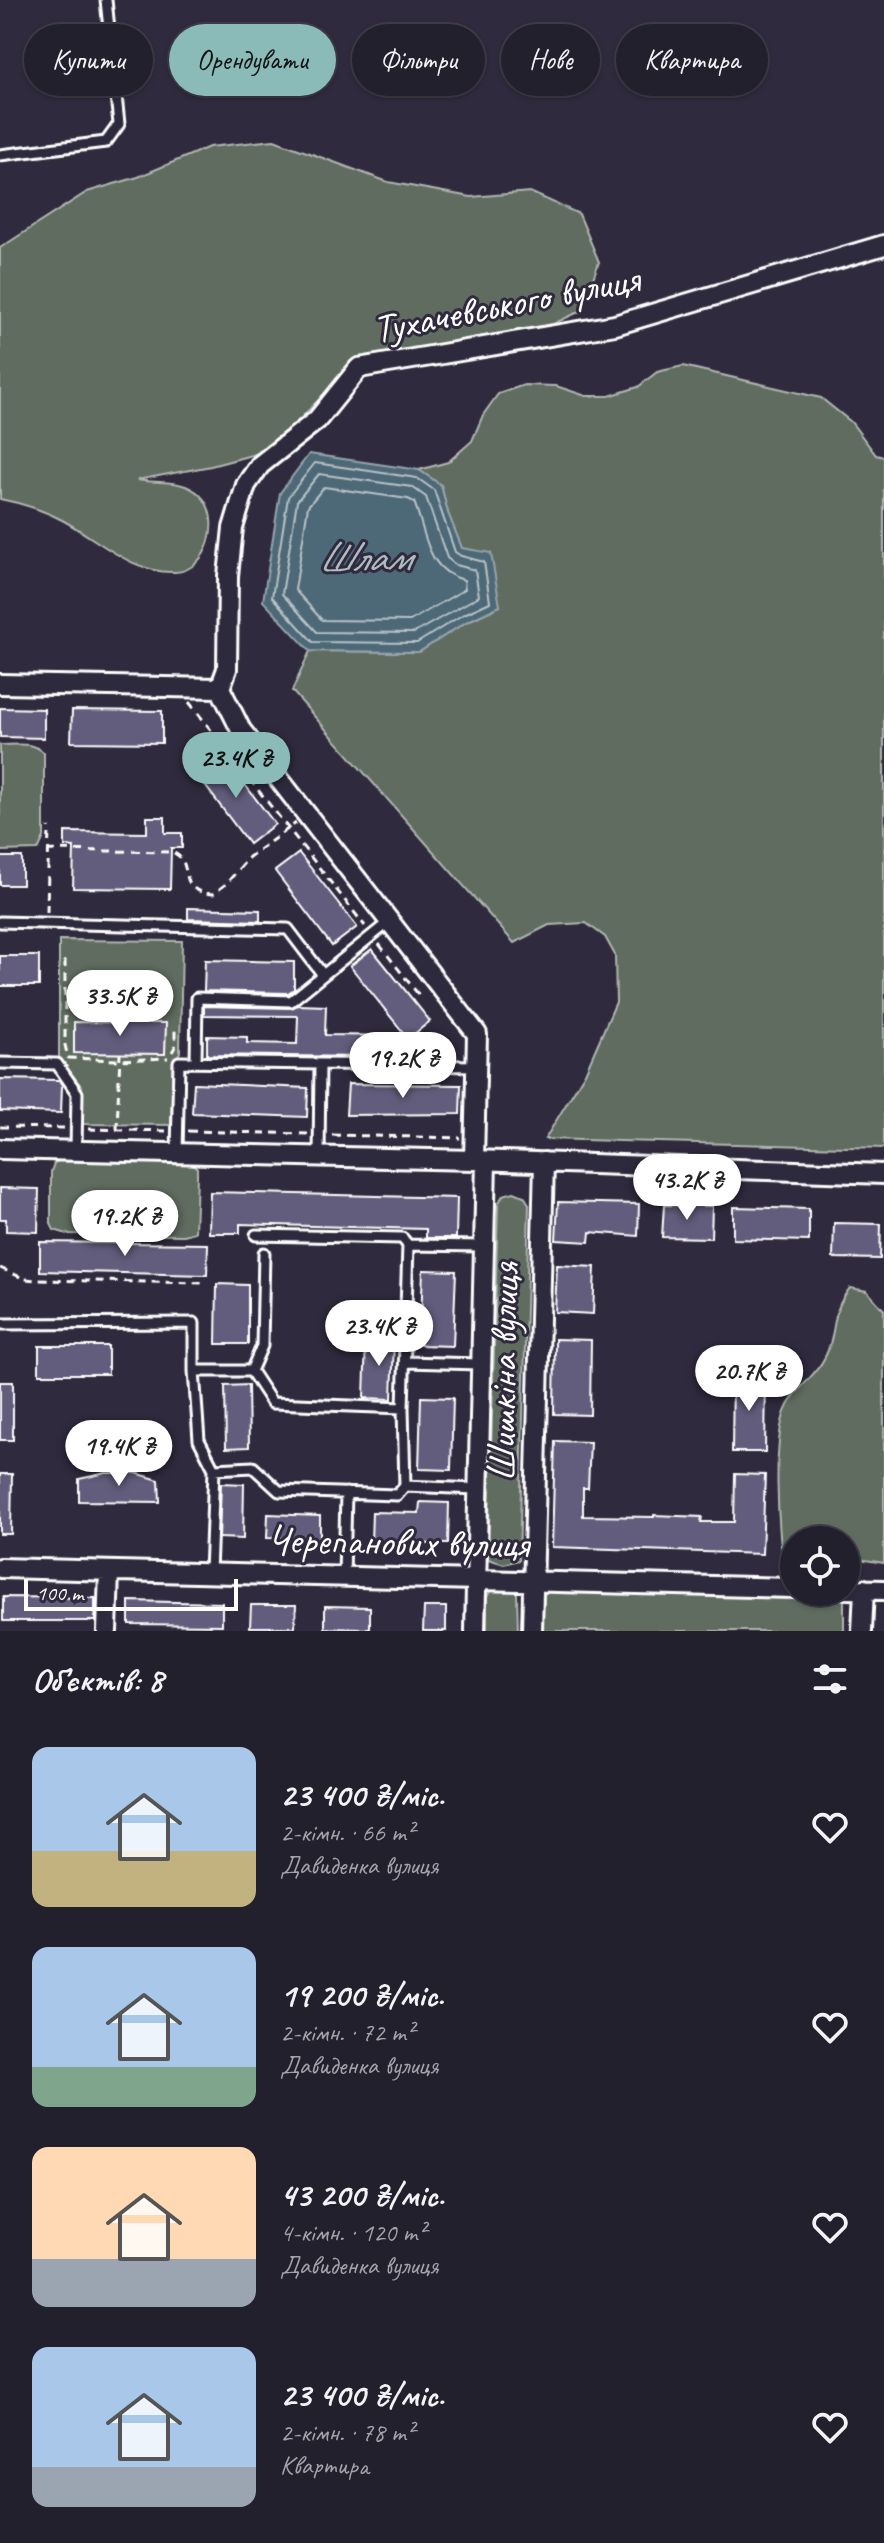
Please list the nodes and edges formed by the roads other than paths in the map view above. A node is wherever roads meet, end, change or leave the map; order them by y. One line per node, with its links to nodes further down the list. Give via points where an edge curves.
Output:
1 (106, 0): 2 (lane, via 119,124 106,142)
2 (0, 155)
3 (884, 245): 5 (street, Тухачевського вулиця, via 615,325 359,368 317,420 260,465 246,485 233,528 227,669)
4 (0, 684): 5 (street)
5 (220, 688): 6 (street, via 241,730)
6 (390, 921): 8 (lane); 12 (street, via 477,1034)
7 (0, 922): 8 (lane, via 288,929)
8 (323, 975): 9 (lane, via 291,1001 197,998)
9 (196, 1062): 11 (lane); 15 (lane, via 179,1062)
10 (0, 1063): 14 (lane, via 57,1064 77,1093)
11 (320, 1064): 12 (lane); 16 (lane)
12 (477, 1066): 17 (street, via 475,1138)
13 (0, 1149): 14 (street)
14 (76, 1151): 15 (street)
15 (177, 1153): 16 (street)
16 (319, 1157): 17 (street)
17 (480, 1161): 18 (street); 22 (street)
18 (544, 1162): 19 (street); 39 (street, Шишкiна вулиця)
19 (884, 1174)
20 (256, 1235): 21 (lane, via 402,1238)
21 (408, 1245): 22 (lane); 25 (lane)
22 (484, 1246): 26 (street)
23 (264, 1253): 28 (lane, via 262,1346)
24 (0, 1324): 27 (lane, via 194,1323)
25 (405, 1362): 26 (lane); 29 (lane)
26 (480, 1364): 32 (street)
27 (194, 1371): 28 (lane); 30 (lane, via 199,1440)
28 (251, 1371): 29 (lane, via 272,1403)
29 (403, 1408): 31 (lane)
30 (214, 1469): 33 (lane, via 253,1467 279,1491); 36 (lane)
31 (405, 1486): 32 (lane); 33 (lane, via 397,1495)
32 (477, 1489): 38 (street)
33 (346, 1493): 37 (lane)
34 (0, 1568): 35 (street, Черепанових вулиця)
35 (109, 1571): 36 (street, Черепанових вулиця); 44 (street)
36 (210, 1573): 37 (street, Черепанових вулиця)
37 (344, 1577): 38 (street, Черепанових вулиця)
38 (474, 1580): 39 (street, Черепанових вулиця); 45 (street)
39 (534, 1581): 40 (street, Черепанових вулиця); 46 (street, Шишкiна вулиця)
40 (780, 1588)
41 (860, 1589): 42 (street)
42 (884, 1590)
43 (858, 1606): 47 (street)
44 (107, 1631)
45 (475, 1631)
46 (532, 1631)
47 (862, 1631)

